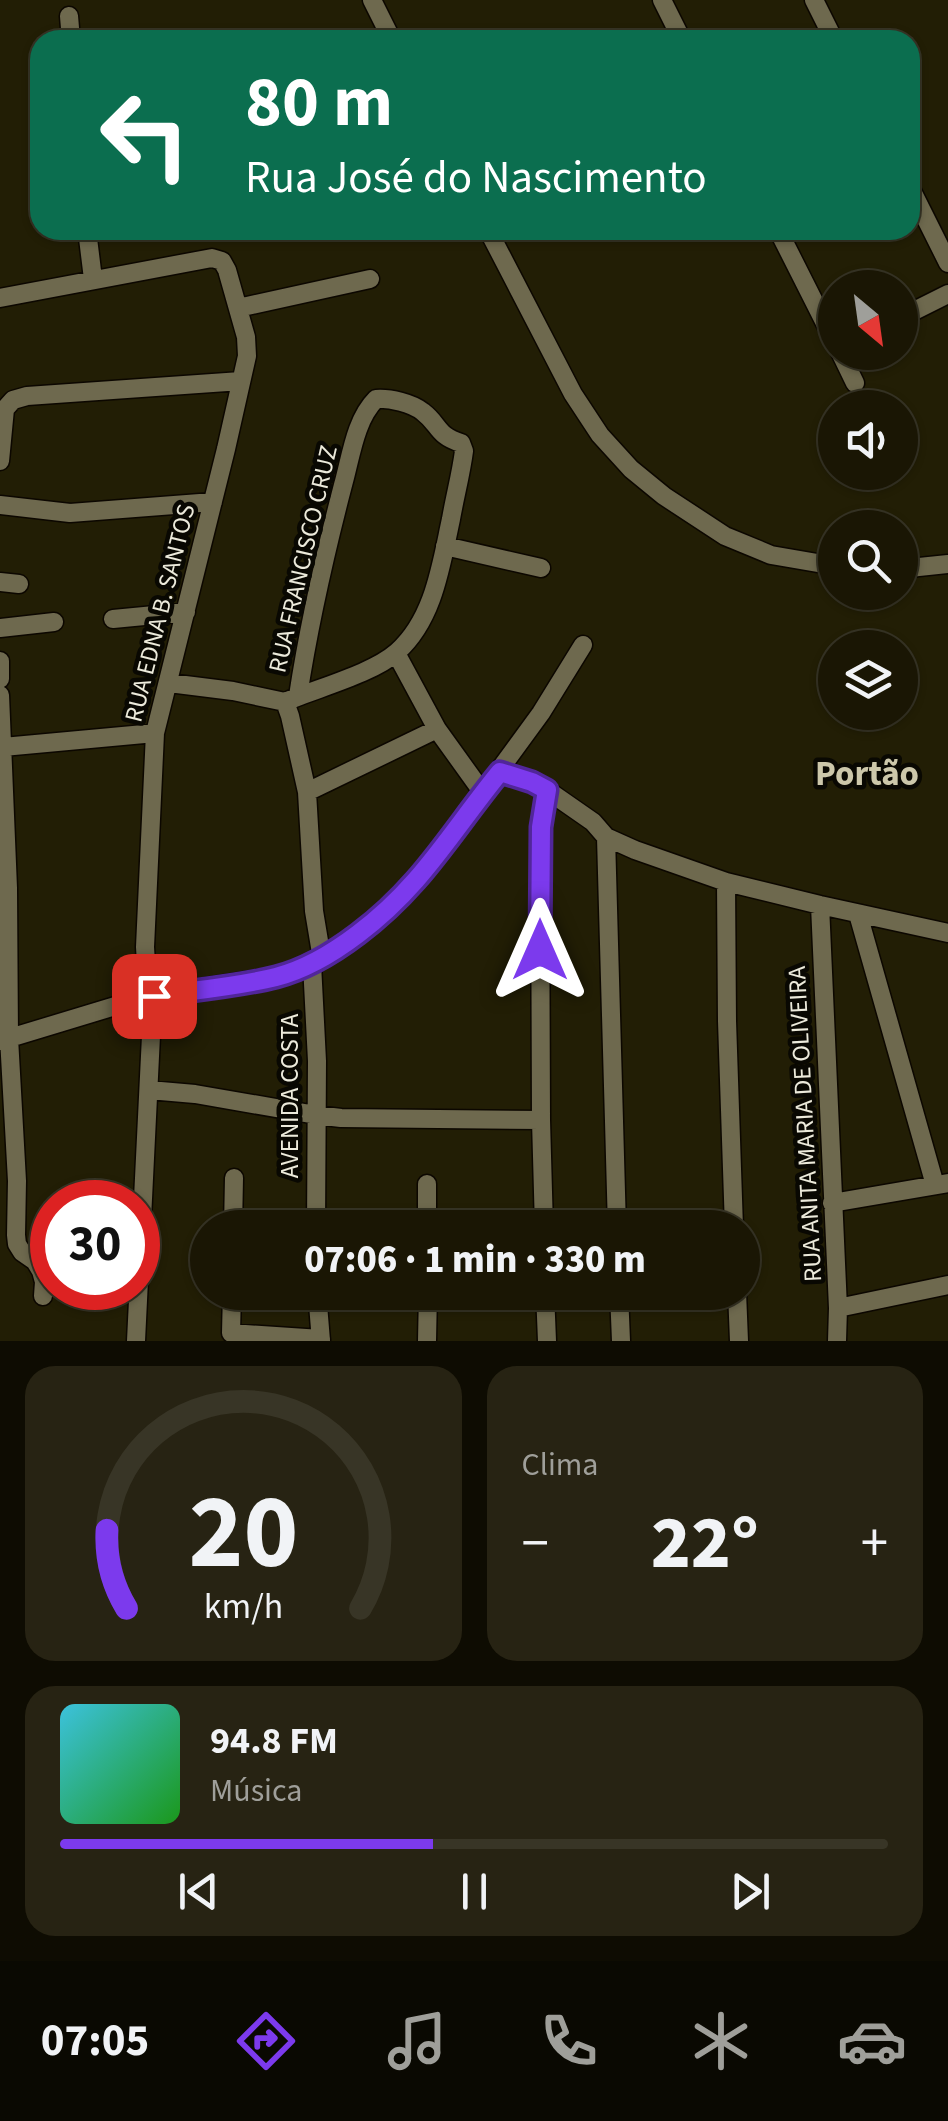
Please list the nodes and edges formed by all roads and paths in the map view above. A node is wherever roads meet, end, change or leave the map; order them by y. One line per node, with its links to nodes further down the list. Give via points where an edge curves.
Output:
1 (372, 0): 6 (street)
2 (662, 0): 7 (street)
3 (814, 0): 8 (street)
4 (69, 16): 5 (street)
5 (70, 30)
6 (387, 30)
7 (677, 30)
8 (829, 30)
9 (920, 207): 13 (street)
10 (88, 240): 14 (street)
11 (493, 240): 28 (street, via 574,394 631,469 725,536 770,555)
12 (783, 240): 19 (street)
13 (948, 263)
14 (93, 279): 17 (street); 18 (street, RUA EDNA B. SANTOS, via 212,258 228,270)
15 (370, 279): 18 (street)
16 (948, 294): 20 (street)
17 (0, 298)
18 (238, 308): 22 (street, RUA EDNA B. SANTOS, via 247,356)
19 (818, 309)
20 (918, 309)
21 (849, 370): 23 (street)
22 (241, 382): 24 (street, via 13,400 5,408); 25 (street, RUA EDNA B. SANTOS)
23 (856, 383)
24 (0, 461)
25 (213, 502): 26 (street, via 70,513); 34 (street, RUA EDNA B. SANTOS)
26 (0, 505)
27 (445, 546): 31 (street); 39 (street, via 426,612); 44 (street, RUA FRANCISCO CRUZ, via 464,451 420,410 376,399 357,434)
28 (818, 563)
29 (948, 564): 30 (street)
30 (918, 567)
31 (541, 568)
32 (0, 582): 33 (street)
33 (20, 584)
34 (186, 612): 35 (street); 42 (street, RUA EDNA B. SANTOS)
35 (114, 620)
36 (54, 622): 37 (street)
37 (0, 628)
38 (583, 646): 48 (street)
39 (396, 654): 44 (street); 45 (street)
40 (0, 661): 41 (street)
41 (0, 679)
42 (169, 683): 44 (street); 46 (street, RUA EDNA B. SANTOS)
43 (1, 698): 47 (street)
44 (292, 699): 50 (street, AVENIDA COSTA)
45 (438, 729): 50 (street); 51 (street)
46 (155, 733): 47 (street); 60 (street, RUA EDNA B. SANTOS, via 145,947)
47 (3, 747): 52 (street)
48 (500, 772): 49 (street); 51 (street)
49 (547, 790): 53 (street); 64 (street, via 540,856)
50 (307, 792): 59 (street, AVENIDA COSTA)
51 (483, 792): 59 (street, via 404,895)
52 (2, 812): 54 (street)
53 (606, 837): 55 (street); 73 (street)
54 (4, 869): 61 (street)
55 (726, 882): 56 (street); 74 (street)
56 (820, 906): 57 (street); 68 (street, RUA ANITA MARIA DE OLIVEIRA)
57 (858, 914): 58 (street); 67 (street)
58 (948, 933)
59 (317, 962): 60 (street, via 246,983); 63 (street, AVENIDA COSTA)
60 (151, 996): 61 (street); 62 (street, RUA EDNA B. SANTOS)
61 (5, 1039): 75 (street, via 17,1244)
62 (149, 1090): 63 (street); 85 (street, RUA EDNA B. SANTOS)
63 (316, 1116): 64 (street); 70 (street, AVENIDA COSTA)
64 (540, 1120): 72 (street)
65 (234, 1178): 69 (street)
66 (427, 1184): 71 (street)
67 (942, 1184): 68 (street)
68 (832, 1203): 77 (street, RUA ANITA MARIA DE OLIVEIRA)
69 (233, 1210)
70 (316, 1210)
71 (428, 1210)
72 (543, 1210)
73 (616, 1210)
74 (733, 1210)
75 (30, 1258)
76 (948, 1285): 77 (street)
77 (838, 1308): 90 (street, RUA ANITA MARIA DE OLIVEIRA)
78 (232, 1310): 84 (street, via 231,1333)
79 (319, 1310): 84 (street)
80 (428, 1310): 86 (street)
81 (546, 1310): 87 (street)
82 (620, 1310): 88 (street)
83 (738, 1310): 89 (street)
84 (321, 1340)
85 (136, 1341)
86 (427, 1341)
87 (547, 1341)
88 (621, 1341)
89 (739, 1341)
90 (836, 1341)

